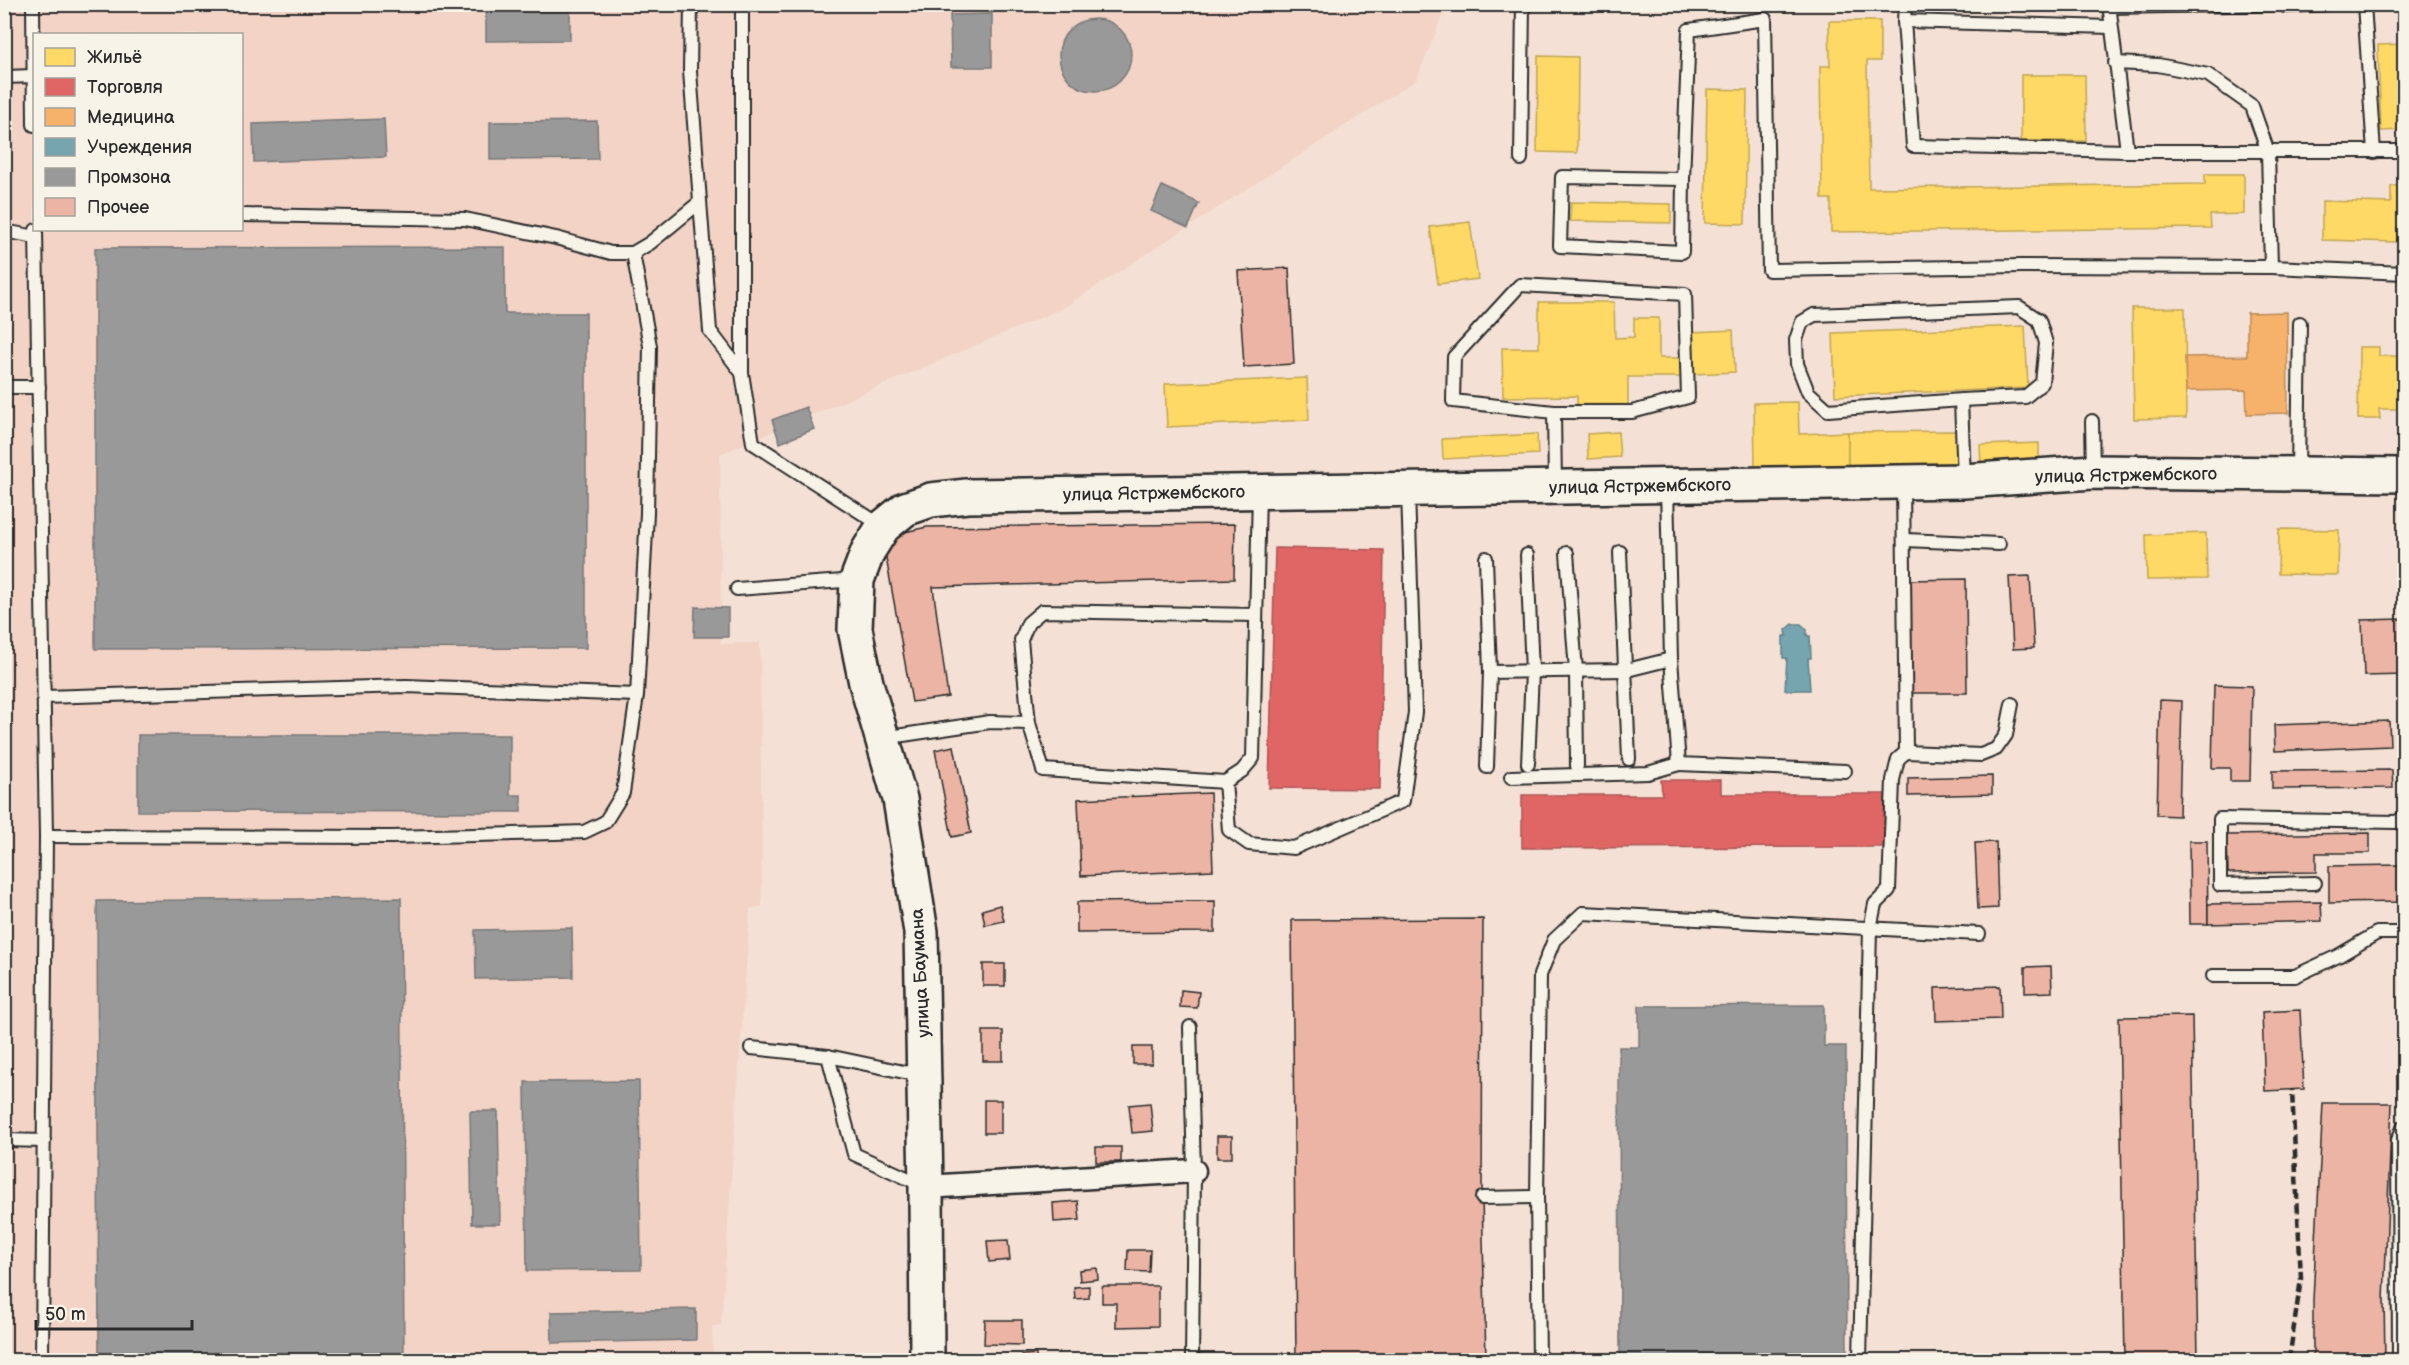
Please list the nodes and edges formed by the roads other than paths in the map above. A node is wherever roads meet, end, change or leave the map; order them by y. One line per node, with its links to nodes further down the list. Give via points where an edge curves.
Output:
1 (33, 4): 12 (lane)
2 (691, 4): 22 (lane, via 690,71)
3 (742, 4): 30 (lane)
4 (1523, 4): 20 (lane)
5 (1905, 4): 10 (lane)
6 (2327, 4): 8 (lane)
7 (2364, 4): 19 (lane)
8 (2285, 5): 9 (lane)
9 (2109, 6): 11 (lane)
10 (1904, 21): 11 (lane); 16 (lane, via 1913,146)
11 (2111, 27): 13 (lane)
12 (33, 33)
13 (2115, 63): 16 (lane); 18 (lane, via 2158,65 2208,75 2252,106)
14 (4, 76): 15 (lane)
15 (33, 76)
16 (2127, 151): 18 (lane)
17 (2404, 151): 19 (lane)
18 (2268, 152): 19 (lane); 27 (lane)
19 (2374, 152)
20 (1521, 159)
21 (1683, 179): 21 (lane, via 1562,177 1560,246 1682,252); 27 (lane, via 1689,30 1765,19 1769,270)
22 (700, 202): 26 (lane); 30 (lane, via 710,331)
23 (243, 215): 26 (lane, via 465,219 611,253)
24 (4, 231): 25 (lane)
25 (36, 233): 32 (lane)
26 (633, 253): 60 (lane, via 650,346)
27 (2271, 267): 28 (lane)
28 (2404, 273)
29 (2300, 323): 37 (lane)
30 (742, 373): 45 (lane, via 753,442)
31 (4, 387): 32 (lane)
32 (39, 387): 61 (lane)
33 (1961, 400): 33 (lane, via 2025,396 2042,382 2046,343 2039,320 2019,307 1814,315 1802,322 1796,340 1797,364 1808,392 1828,410); 40 (lane)
34 (1554, 412): 34 (lane, via 1632,412 1688,397 1685,294 1520,285 1454,357 1453,401); 42 (lane)
35 (2092, 421): 36 (lane)
36 (2092, 472): 37 (main road, улица Ястржембского); 40 (main road, улица Ястржембского)
37 (2298, 474): 38 (main road, улица Ястржембского)
38 (2404, 475)
39 (1903, 481): 40 (main road, улица Ястржембского); 41 (main road, улица Ястржембского); 46 (lane)
40 (1964, 481)
41 (1667, 486): 42 (main road, улица Ястржембского); 55 (lane)
42 (1556, 487): 43 (main road, улица Ястржембского)
43 (1408, 490): 44 (main road, улица Ястржембского); 73 (lane, via 1415,712 1403,801 1294,848 1249,844 1229,830)
44 (1259, 492): 45 (main road, улица Ястржембского, via 967,496 931,500 905,509); 54 (lane)
45 (883, 526): 52 (main road, улица Баумана)
46 (1905, 540): 47 (lane); 65 (lane)
47 (2000, 544)
48 (1620, 552): 56 (lane)
49 (1567, 553): 57 (lane)
50 (1527, 555): 59 (lane)
51 (1486, 558): 58 (lane)
52 (857, 580): 53 (lane); 64 (main road, улица Баумана, via 855,629)
53 (737, 589)
54 (1255, 615): 63 (lane, via 1042,611 1028,623 1021,640); 73 (lane, via 1253,758)
55 (1671, 659): 56 (lane); 68 (lane)
56 (1627, 670): 57 (lane); 66 (lane)
57 (1576, 671): 59 (lane); 69 (lane)
58 (1490, 672): 59 (lane); 70 (lane)
59 (1532, 672): 67 (lane)
60 (637, 695): 61 (lane, via 406,686); 75 (lane, via 623,793 605,822 584,832 391,837)
61 (44, 697): 75 (lane)
62 (2012, 704): 65 (lane, via 2006,735 1996,749 1981,755)
63 (1029, 723): 64 (lane, via 990,722); 73 (lane, via 1043,770)
64 (882, 738): 84 (main road, улица Баумана, via 900,799 921,932)
65 (1906, 752): 77 (lane, via 1898,759 1893,780 1888,890 1875,904)
66 (1629, 759)
67 (1528, 764)
68 (1679, 764): 71 (lane); 72 (lane, via 1648,773)
69 (1577, 766)
70 (1486, 767)
71 (1845, 771)
72 (1511, 777)
73 (1225, 782)
74 (2404, 817): 76 (lane, via 2397,822 2220,819 2220,885)
75 (46, 836): 87 (lane)
76 (2315, 883)
77 (1870, 929): 79 (lane); 90 (lane, via 1583,913 1554,940 1540,975); 96 (lane)
78 (2404, 933): 80 (lane, via 2377,933 2295,976)
79 (1979, 934)
80 (2213, 976)
81 (1190, 1027): 88 (lane)
82 (751, 1048): 83 (lane)
83 (828, 1056): 84 (lane); 89 (lane, via 854,1154)
84 (924, 1076): 89 (main road, улица Баумана)
85 (2404, 1126): 97 (lane, via 2398,1140)
86 (4, 1140): 87 (lane)
87 (44, 1141): 92 (lane)
88 (1194, 1171): 89 (street); 94 (lane)
89 (926, 1187): 93 (main road, улица Баумана)
90 (1537, 1197): 91 (lane); 95 (lane)
91 (1482, 1198)
92 (42, 1360)
93 (927, 1360)
94 (1192, 1360)
95 (1539, 1360)
96 (1860, 1360)
97 (2399, 1360)

